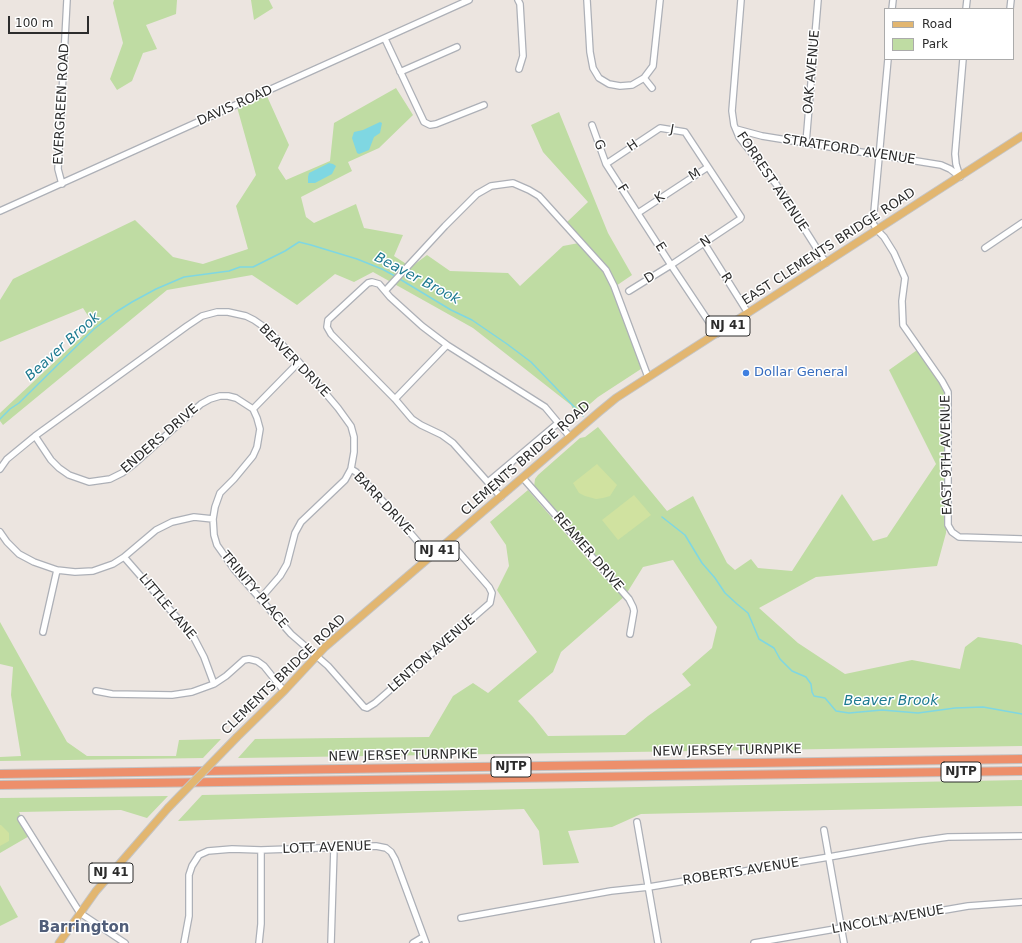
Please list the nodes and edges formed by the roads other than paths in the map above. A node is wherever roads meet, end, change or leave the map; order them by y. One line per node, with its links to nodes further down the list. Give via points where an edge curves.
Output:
1 (67, 0): 27 (street, EVERGREEN ROAD, via 58,169)
2 (469, 0): 8 (street, DAVIS ROAD)
3 (518, 0): 12 (street, via 523,56)
4 (587, 0): 14 (street, via 590,52 593,68 599,78 609,84 620,86 632,85)
5 (660, 0): 14 (street, via 653,66)
6 (741, 0): 19 (street, FORREST AVENUE, via 732,111)
7 (818, 0): 21 (street, OAK AVENUE)
8 (385, 39): 13 (street); 27 (street, DAVIS ROAD)
9 (456, 47): 13 (street)
10 (888, 60): 22 (street)
11 (962, 60): 25 (street, via 955,154)
12 (519, 69)
13 (400, 72): 16 (street, via 424,122 430,125)
14 (644, 78): 15 (street)
15 (652, 88)
16 (484, 104)
17 (592, 125): 23 (street, G)
18 (660, 128): 23 (street, H); 24 (street, J, via 685,132)
19 (736, 129): 21 (street, STRATFORD AVENUE); 35 (street, FORREST AVENUE, via 739,137 776,184)
20 (1022, 136): 25 (main road, EAST CLEMENTS BRIDGE ROAD / NJ 41)
21 (806, 143): 22 (street, STRATFORD AVENUE)
22 (879, 156): 25 (street, STRATFORD AVENUE, via 940,165); 32 (street, via 873,222)
23 (606, 164): 29 (street, F)
24 (708, 167): 26 (street, M); 33 (street, N, via 741,217)
25 (960, 177): 32 (main road, EAST CLEMENTS BRIDGE ROAD / NJ 41)
26 (682, 183): 29 (street, K)
27 (62, 184): 28 (street, DAVIS ROAD)
28 (0, 211)
29 (638, 213): 31 (street, F)
30 (1022, 223): 34 (street)
31 (648, 230): 36 (street, E)
32 (877, 230): 35 (main road, EAST CLEMENTS BRIDGE ROAD / NJ 41); 56 (street, EAST 9TH AVENUE, via 894,252 905,278 902,301 903,325 948,392 948,525 959,537)
33 (704, 244): 36 (street, N); 39 (street, R)
34 (985, 248)
35 (826, 263): 39 (main road, EAST CLEMENTS BRIDGE ROAD / NJ 41)
36 (671, 265): 38 (street, D); 40 (street)
37 (385, 291): 41 (street, via 422,326); 43 (street, via 477,194 491,186 513,183 539,196 606,270); 44 (street, via 376,282 368,283 328,320 327,327)
38 (629, 291)
39 (748, 313): 40 (main road, EAST CLEMENTS BRIDGE ROAD / NJ 41)
40 (717, 334): 43 (main road, EAST CLEMENTS BRIDGE ROAD / NJ 41)
41 (447, 345): 44 (street); 46 (street, via 545,407)
42 (299, 362): 45 (street); 47 (street, BEAVER DRIVE, via 267,329 254,320 228,312 216,312 202,316 186,326); 50 (street, BEAVER DRIVE, via 351,426 354,452)
43 (648, 377): 48 (main road, CLEMENTS BRIDGE ROAD / NJ 41, via 616,398)
44 (395, 399): 52 (street, via 412,419 442,434 453,443)
45 (253, 409): 47 (street, ENDERS DRIVE, via 228,396 210,399 196,408 122,473 110,479 89,482 69,475 59,468); 54 (street, TRINITY PLACE, via 260,429 257,447 248,462 220,493)
46 (558, 423): 48 (street); 52 (street)
47 (36, 436): 49 (street, BEAVER DRIVE, via 7,459)
48 (570, 437): 51 (main road, CLEMENTS BRIDGE ROAD / NJ 41)
49 (0, 469)
50 (351, 469): 58 (street, BARR DRIVE); 61 (street, BEAVER DRIVE, via 345,480 301,522 287,564)
51 (523, 478): 53 (main road, CLEMENTS BRIDGE ROAD / NJ 41); 63 (street, REAMER DRIVE, via 629,599 634,611)
52 (488, 482): 53 (street)
53 (501, 497): 57 (main road, CLEMENTS BRIDGE ROAD / NJ 41)
54 (213, 519): 59 (street, via 194,517 172,522 156,530); 61 (street, TRINITY PLACE, via 217,545)
55 (0, 532): 60 (street, via 19,554)
56 (1022, 539)
57 (449, 541): 58 (main road, CLEMENTS BRIDGE ROAD / NJ 41); 68 (street, LENTON AVENUE, via 489,587 492,593 490,603)
58 (431, 556): 64 (main road, CLEMENTS BRIDGE ROAD / NJ 41)
59 (124, 557): 60 (street, via 113,564 92,571); 65 (street, LITTLE LANE, via 193,636)
60 (57, 570): 62 (street)
61 (260, 599): 64 (street, TRINITY PLACE, via 291,634)
62 (43, 632)
63 (630, 634)
64 (317, 656): 66 (main road, CLEMENTS BRIDGE ROAD / NJ 41); 68 (street, TRINITY PLACE, via 361,705)
65 (214, 684): 66 (street, via 244,660 249,660 257,661 264,666); 67 (street, via 192,692 172,695)
66 (284, 691): 82 (main road, CLEMENTS BRIDGE ROAD / NJ 41, bridge, via 168,808)
67 (96, 692)
68 (367, 708)
69 (1022, 759): 71 (highway, NEW JERSEY TURNPIKE / NJTP)
70 (1022, 771): 72 (highway, NEW JERSEY TURNPIKE / NJTP)
71 (0, 774)
72 (0, 785)
73 (20, 819): 82 (street)
74 (637, 822): 80 (street)
75 (824, 830): 79 (street)
76 (1022, 836): 79 (street, ROBERTS AVENUE, via 948,837)
77 (334, 848): 78 (street, LOTT AVENUE); 85 (street, LOTT AVENUE, via 376,846 391,852); 90 (street)
78 (261, 850): 88 (street, LOTT AVENUE, via 208,851 197,858 189,875 190,916); 89 (street)
79 (829, 857): 80 (street, ROBERTS AVENUE); 84 (street)
80 (649, 887): 83 (street, ROBERTS AVENUE); 93 (street)
81 (1022, 902): 84 (street, LINCOLN AVENUE, via 968,906)
82 (80, 913): 86 (main road, CLEMENTS BRIDGE ROAD / NJ 41); 87 (street)
83 (461, 918)
84 (841, 928): 94 (street, LINCOLN AVENUE); 95 (street)
85 (423, 937): 91 (street); 92 (street, LOTT AVENUE)
86 (59, 943)
87 (125, 943)
88 (184, 943)
89 (259, 943)
90 (331, 943)
91 (413, 943)
92 (426, 943)
93 (658, 943)
94 (754, 943)
95 (844, 943)

